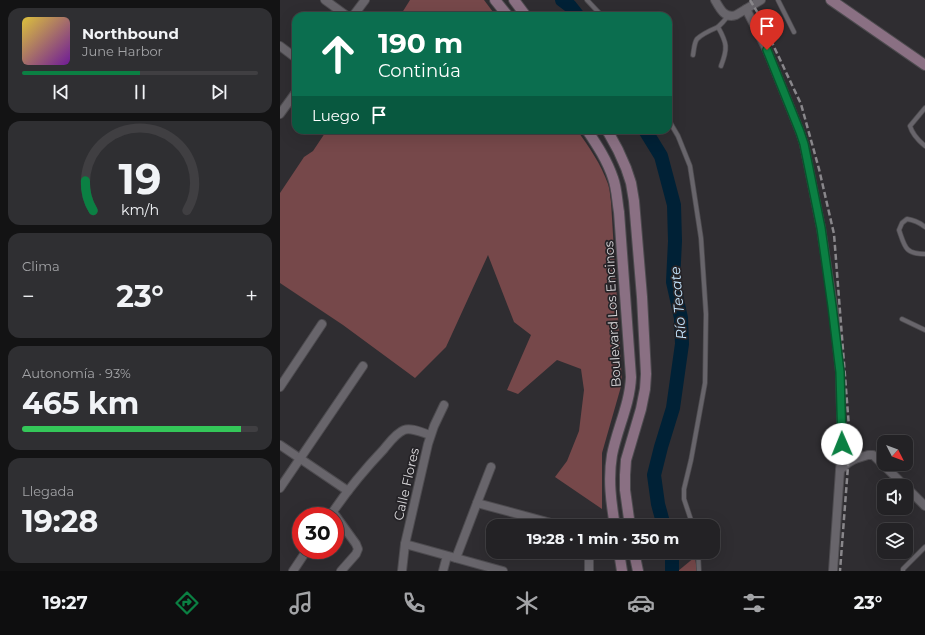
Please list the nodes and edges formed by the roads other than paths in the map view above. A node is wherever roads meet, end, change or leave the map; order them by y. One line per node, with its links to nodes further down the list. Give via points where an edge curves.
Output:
1 (325, 0): 11 (street)
2 (365, 0): 12 (street)
3 (495, 0): 13 (main road)
4 (514, 0): 14 (main road)
5 (587, 0): 15 (lane)
6 (715, 0): 16 (street)
7 (761, 0): 10 (street)
8 (778, 0): 18 (lane)
9 (831, 0): 22 (main road)
10 (746, 9): 16 (street); 41 (street, via 767,50 804,144 821,228 832,306 840,372)
11 (342, 12)
12 (356, 12)
13 (505, 12)
14 (523, 12)
15 (599, 12)
16 (728, 16): 17 (lane)
17 (718, 27): 21 (lane, via 697,39); 23 (lane, via 726,47)
18 (794, 32)
19 (280, 46): 20 (street)
20 (292, 55)
21 (693, 55)
22 (925, 65)
23 (722, 66)
24 (292, 98): 26 (street)
25 (925, 108): 30 (lane, via 910,126)
26 (280, 114)
27 (672, 126): 56 (lane, via 690,166 701,238 706,314 705,383 684,489 684,499)
28 (590, 134): 54 (main road, Boulevard Los Encinos, via 608,165 616,190 630,370 630,388 611,463 610,494)
29 (609, 134): 55 (main road, via 626,168 634,200 646,374 641,410 626,460 625,490)
30 (924, 143)
31 (925, 228): 32 (lane, via 913,219 907,219 899,230 904,247 916,254)
32 (925, 254)
33 (902, 319): 35 (lane)
34 (322, 324): 37 (street)
35 (925, 330)
36 (363, 366): 42 (street)
37 (280, 387)
38 (444, 406): 39 (street, Calle Flores)
39 (430, 435): 48 (street, via 414,430 403,430); 58 (street, Calle Flores)
40 (280, 445): 42 (street)
41 (842, 449): 43 (street); 45 (street)
42 (300, 459): 47 (street); 48 (street)
43 (855, 459): 45 (street); 46 (street, via 868,454 873,455)
44 (491, 468): 50 (street)
45 (840, 470): 76 (street)
46 (897, 479)
47 (280, 488)
48 (348, 491): 52 (street)
49 (913, 495): 51 (street)
50 (477, 503): 53 (street); 61 (street)
51 (925, 506)
52 (337, 507)
53 (536, 519)
54 (614, 519)
55 (629, 519)
56 (691, 519)
57 (344, 529): 67 (street, via 358,549)
58 (405, 544): 60 (street); 69 (street, Calle Flores)
59 (925, 547): 77 (lane)
60 (447, 556): 61 (street); 70 (street)
61 (456, 558): 71 (street)
62 (301, 559): 68 (street)
63 (590, 559): 72 (street)
64 (621, 559): 73 (main road)
65 (635, 559): 74 (main road)
66 (698, 559): 75 (lane)
67 (346, 569)
68 (293, 571)
69 (402, 571)
70 (442, 571)
71 (503, 571)
72 (589, 571)
73 (622, 571)
74 (638, 571)
75 (699, 571)
76 (833, 571)
77 (903, 571)

